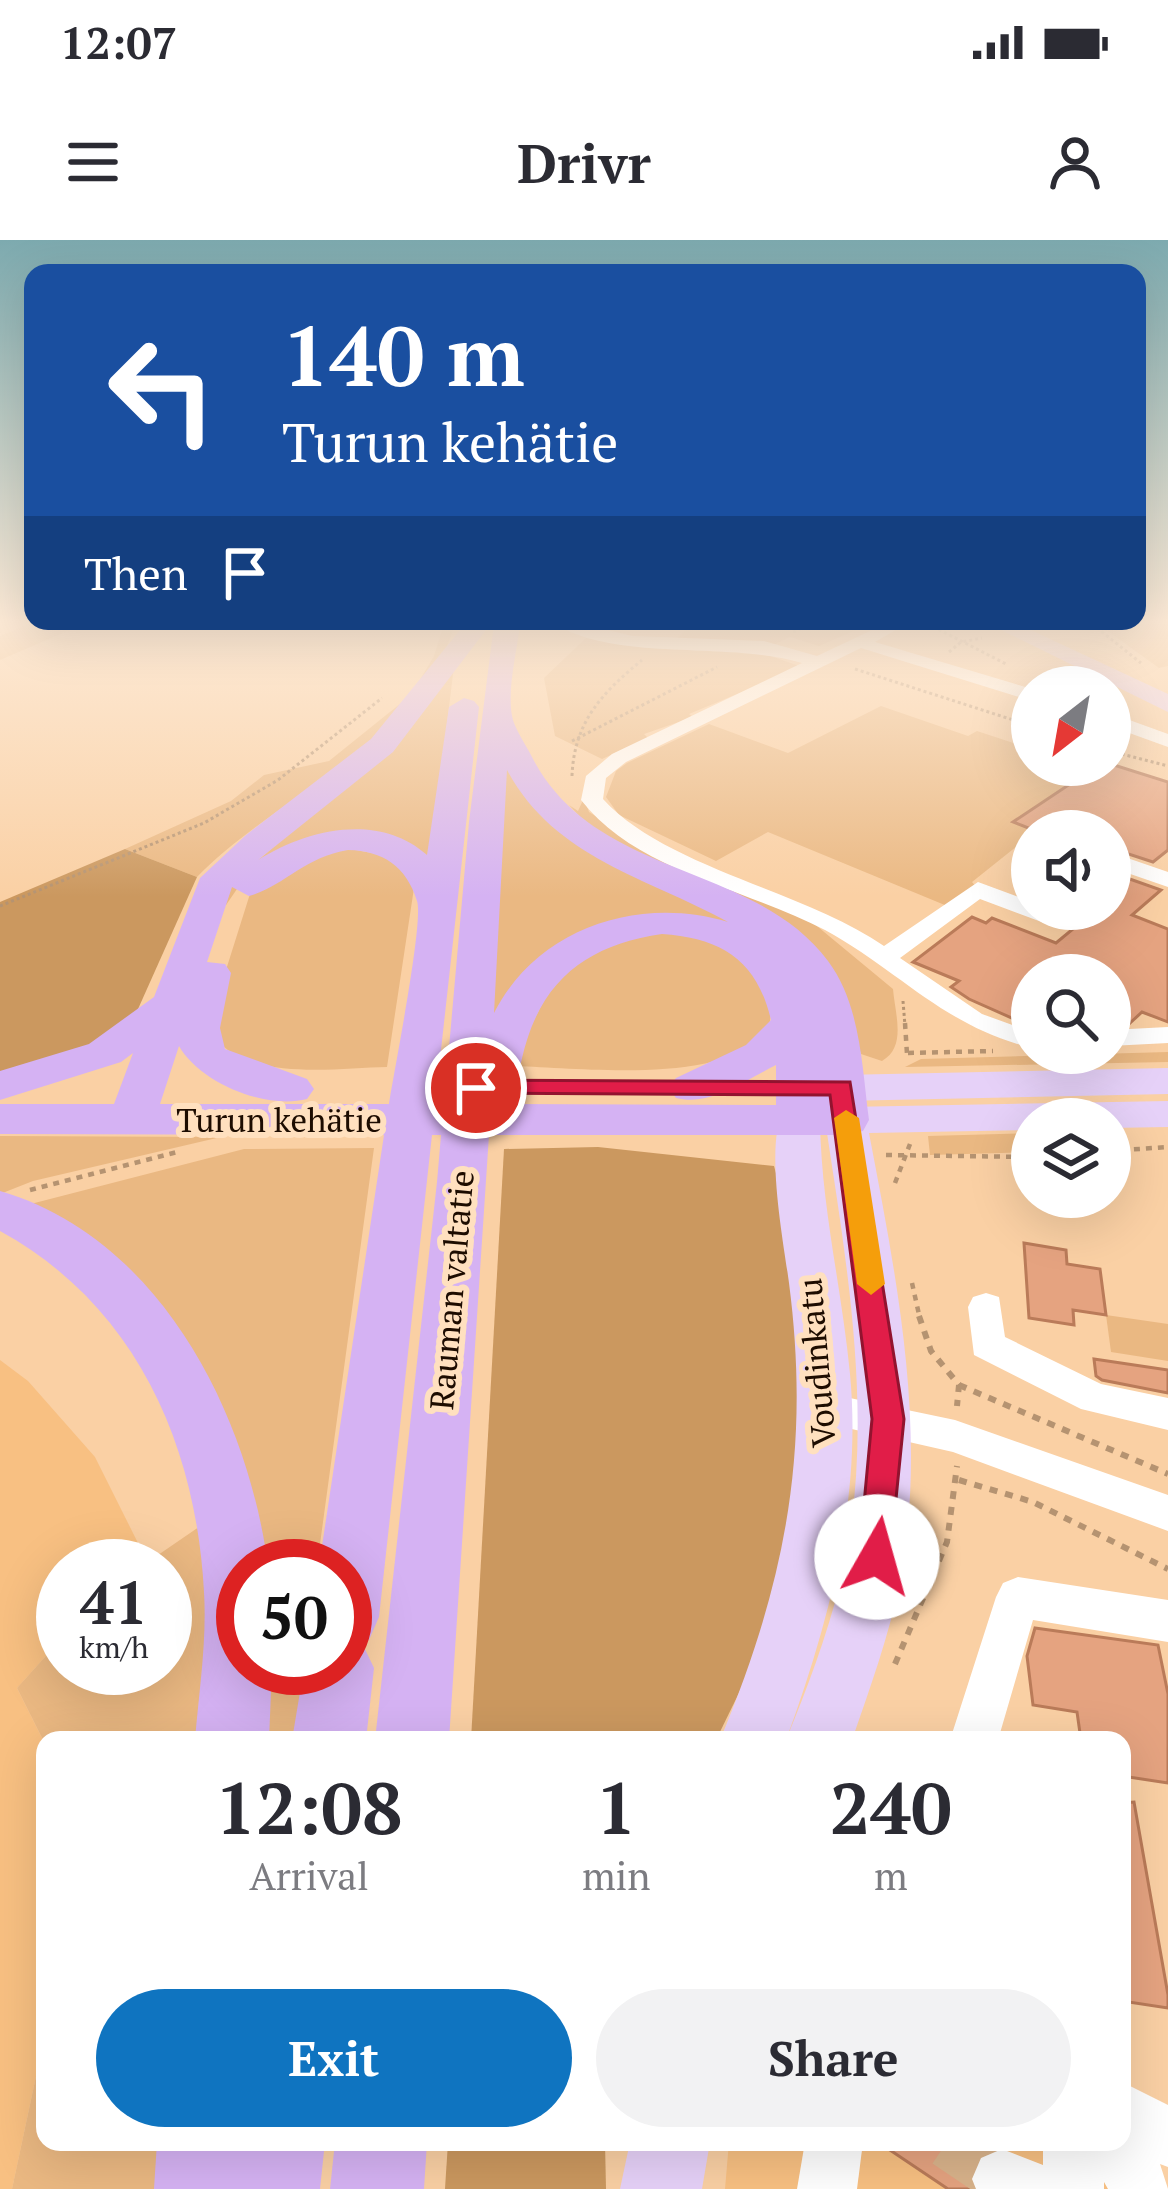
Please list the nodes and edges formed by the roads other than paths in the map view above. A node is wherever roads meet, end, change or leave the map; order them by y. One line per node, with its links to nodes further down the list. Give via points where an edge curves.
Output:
1 (412, 715): 13 (highway, via 383,747 231,863 210,891)
2 (472, 715): 11 (highway, Rauman valtatie)
3 (497, 715): 5 (highway, Rauman valtatie)
4 (713, 715): 12 (street, via 619,758 596,776 592,800 623,829 826,920)
5 (497, 718): 23 (highway, via 530,784 566,824 803,956 821,987); 27 (highway, Rauman valtatie)
6 (1131, 729): 7 (street)
7 (1168, 741)
8 (1131, 867): 9 (street)
9 (1168, 880)
10 (1011, 902): 12 (street, via 978,889)
11 (439, 907): 24 (highway, via 411,859 373,843 310,847 250,882 218,952 195,1037 204,1054); 34 (highway, Rauman valtatie)
12 (882, 959): 15 (street, via 990,1030)
13 (172, 1003): 19 (highway, via 90,1060); 21 (highway)
14 (791, 1024): 20 (highway, via 762,1055); 23 (highway); 27 (highway, via 776,976 728,937 667,924 587,939 556,958 518,1009)
15 (1011, 1035)
16 (1168, 1035): 17 (street)
17 (1131, 1037)
18 (1168, 1081): 23 (main road)
19 (0, 1088): 21 (highway, Turun kehätie)
20 (692, 1088): 22 (highway, Turun kehätie); 23 (highway, Turun kehätie)
21 (137, 1104): 24 (highway, Turun kehätie); 26 (highway, Turun kehätie)
22 (588, 1104): 23 (highway, Turun kehätie); 24 (highway, Turun kehätie)
23 (822, 1104): 25 (main road); 30 (main road, Voudinkatu, via 804,1233); 32 (main road, Voudinkatu)
24 (287, 1105)
25 (1168, 1114)
26 (0, 1119)
27 (462, 1182): 39 (highway, Rauman valtatie)
28 (12, 1200): 37 (highway, via 98,1272 170,1358 202,1419 225,1492 238,1595)
29 (986, 1306): 31 (street, via 987,1345 1094,1398)
30 (826, 1409): 32 (street); 40 (main road, Voudinkatu, via 810,1562)
31 (1168, 1414)
32 (888, 1419): 33 (street, via 1070,1473); 41 (main road, Voudinkatu, via 867,1612)
33 (1168, 1513)
34 (355, 1539)
35 (1168, 1621): 42 (street, via 1018,1597)
36 (335, 1695): 38 (highway)
37 (232, 1731)
38 (330, 1731)
39 (413, 1731)
40 (757, 1731)
41 (822, 1731)
42 (977, 1731)
43 (1131, 2116): 44 (street)
44 (1168, 2138)
45 (203, 2151): 53 (highway)
46 (278, 2151): 54 (highway)
47 (380, 2151): 55 (highway)
48 (641, 2151): 56 (main road)
49 (668, 2151): 57 (main road)
50 (832, 2151): 58 (street)
51 (1072, 2151): 59 (street)
52 (1119, 2151): 60 (street)
53 (201, 2189)
54 (273, 2189)
55 (377, 2189)
56 (643, 2189)
57 (661, 2189)
58 (826, 2189)
59 (1074, 2189)
60 (1141, 2189)

